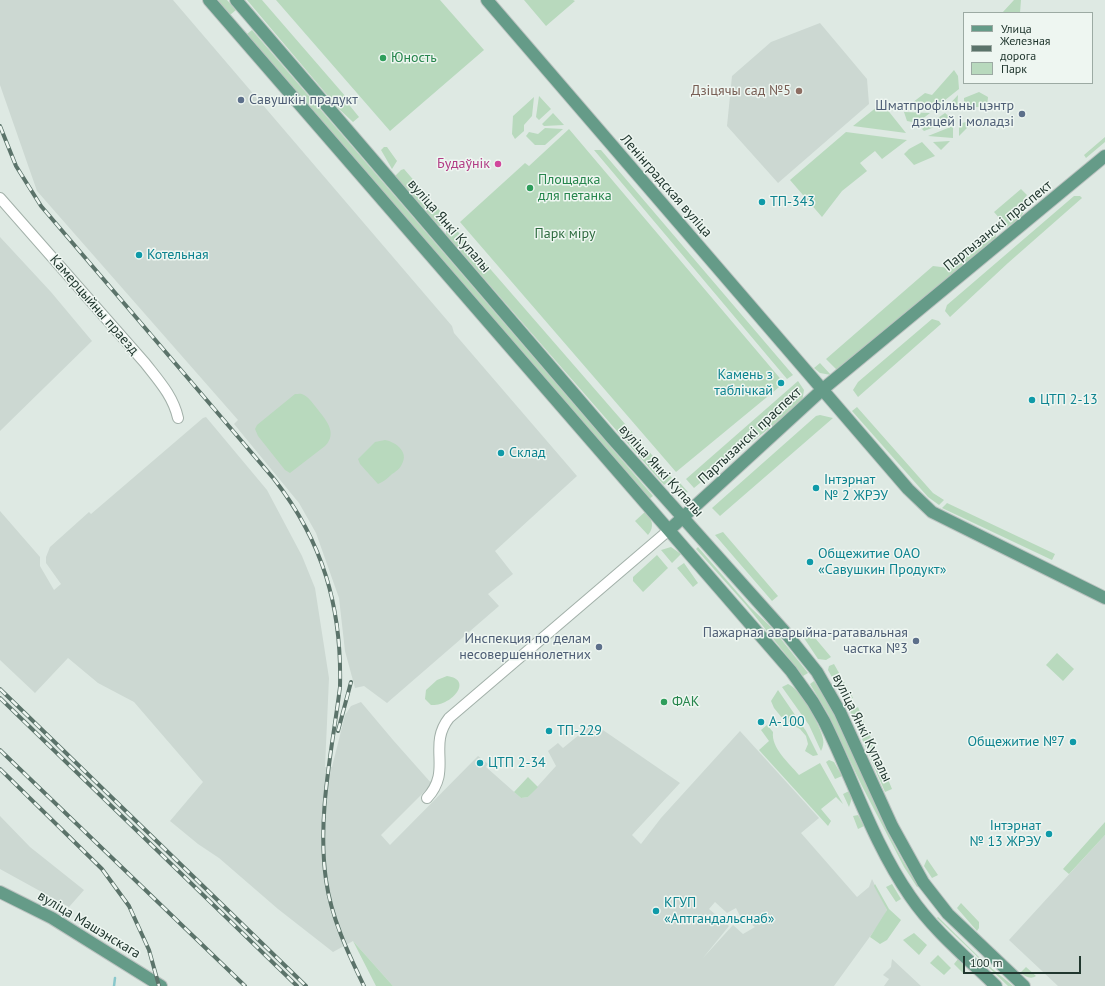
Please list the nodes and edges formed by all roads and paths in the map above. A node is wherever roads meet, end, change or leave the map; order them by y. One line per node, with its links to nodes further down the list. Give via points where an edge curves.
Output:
1 (209, 0): 5 (main road)
2 (236, 0): 4 (main road, вуліца Янкі Купалы)
3 (488, 0): 8 (main road, Ленінградская вуліца)
4 (249, 15): 5 (main road); 10 (main road, вуліца Янкі Купалы)
5 (234, 29): 11 (main road)
6 (1105, 156): 8 (main road, Партызанскі праспект)
7 (0, 198): 9 (street, Камерцыйны праезд, via 145,363 165,389)
8 (823, 389): 10 (main road, Партызанскі праспект); 12 (main road, Ленінградская вуліца, via 908,488 932,512)
9 (178, 418)
10 (684, 518): 11 (main road, Партызанскі праспект); 15 (main road, вуліца Янкі Купалы, via 817,672 840,712 892,826)
11 (669, 530): 13 (street, Партызанскі праспект, via 450,718 439,739 440,778); 16 (main road, via 762,636 813,702 838,749 891,867)
12 (1105, 598)
13 (427, 798)
14 (0, 892): 17 (main road, вуліца Машэнскага, via 52,918)
15 (936, 900): 16 (main road); 19 (main road, вуліца Янкі Купалы, via 980,946)
16 (922, 912): 18 (main road)
17 (161, 986)
18 (996, 986)
19 (1024, 986)

